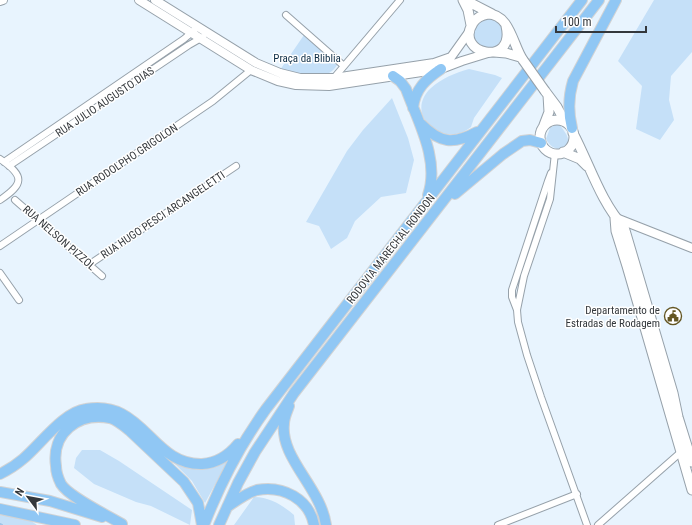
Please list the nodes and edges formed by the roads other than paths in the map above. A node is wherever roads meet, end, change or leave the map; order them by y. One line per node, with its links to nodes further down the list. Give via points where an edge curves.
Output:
1 (139, 0): 12 (street)
2 (155, 0): 12 (street)
3 (400, 0): 17 (street)
4 (464, 0): 8 (main road); 11 (main road)
5 (582, 0): 28 (highway, RODOVIA MARECHAL RONDON)
6 (599, 0): 38 (highway, RODOVIA MARECHAL RONDON)
7 (616, 0): 27 (highway, via 573,81 569,95)
8 (492, 14): 10 (main road, via 503,20); 11 (main road, via 480,16)
9 (286, 15): 17 (street)
10 (506, 26): 14 (main road, via 508,32 504,45); 16 (main road)
11 (470, 28): 14 (main road, via 470,38 476,48); 15 (street)
12 (195, 30): 13 (street); 31 (street, RUA JULIO AUGUSTO DIAS)
13 (205, 36): 18 (street); 21 (street, via 280,73 300,78); 31 (street, RUA JULIO AUGUSTO DIAS)
14 (491, 53): 16 (main road, via 506,53); 19 (street, via 462,60)
15 (451, 57): 19 (street); 21 (street, via 434,63)
16 (522, 59): 23 (main road, bridge)
17 (344, 66): 21 (street)
18 (251, 70): 22 (street, via 278,82); 40 (street, RUA RODOLPHO GRIGOLON, via 213,102)
19 (439, 70): 20 (street); 24 (highway, via 419,88)
20 (393, 76): 22 (street); 24 (highway, via 404,84)
21 (334, 78): 22 (street)
22 (330, 86)
23 (546, 93): 26 (main road, via 549,112); 27 (main road)
24 (412, 108): 25 (highway)
25 (418, 121): 28 (highway, via 438,138 448,141 463,139); 37 (highway, via 432,172 431,185)
26 (544, 125): 27 (main road, via 556,120); 29 (main road)
27 (570, 128): 30 (main road, via 572,145); 34 (main road)
28 (481, 130): 37 (highway, RODOVIA MARECHAL RONDON)
29 (541, 143): 30 (main road, via 549,152); 38 (highway, via 522,141 476,175)
30 (559, 153): 33 (street); 34 (main road, via 573,156 585,163)
31 (5, 162): 35 (street, via 18,177 18,184)
32 (236, 166): 46 (street, RUA HUGO PESCI ARCANGELETTI)
33 (552, 172): 41 (street); 42 (street, via 550,199)
34 (592, 174): 39 (main road)
35 (0, 200)
36 (15, 200): 40 (street, RUA NELSON PIZZOL)
37 (424, 203): 51 (highway, RODOVIA MARECHAL RONDON)
38 (437, 210): 50 (highway, RODOVIA MARECHAL RONDON)
39 (615, 218): 44 (street); 52 (main road, via 616,231); 53 (main road, via 624,227)
40 (39, 220): 43 (street, RUA RODOLPHO GRIGOLON); 46 (street, RUA NELSON PIZZOL)
41 (533, 225): 42 (street); 45 (street)
42 (540, 227): 45 (street)
43 (0, 246)
44 (692, 248)
45 (529, 249): 57 (street, via 512,290 512,297 527,355)
46 (90, 264): 48 (street, RUA NELSON PIZZOL)
47 (0, 272): 49 (street)
48 (102, 276)
49 (19, 300)
50 (294, 393): 58 (highway, RODOVIA MARECHAL RONDON, via 255,452); 66 (highway, via 285,416 286,442 292,458 316,496)
51 (250, 431): 54 (highway, via 234,450 222,459 210,464 199,464 173,457 122,414 109,409 84,409 64,420 23,459); 63 (highway, RODOVIA MARECHAL RONDON)
52 (681, 452): 55 (main road); 69 (street)
53 (692, 462)
54 (0, 474)
55 (692, 490)
56 (0, 492): 60 (highway, via 50,502)
57 (577, 494): 61 (street); 68 (street)
58 (227, 507): 64 (highway, RODOVIA MARECHAL RONDON); 65 (highway, via 256,490 279,490 302,502)
59 (0, 509): 62 (highway)
60 (124, 524): 63 (highway, via 72,495 61,484 56,472 56,445 62,434 80,420 111,418 130,431 187,485 198,503)
61 (506, 524): 67 (street)
62 (75, 525)
63 (203, 525)
64 (219, 525)
65 (314, 525)
66 (326, 525)
67 (498, 525)
68 (587, 525)
69 (598, 525)

